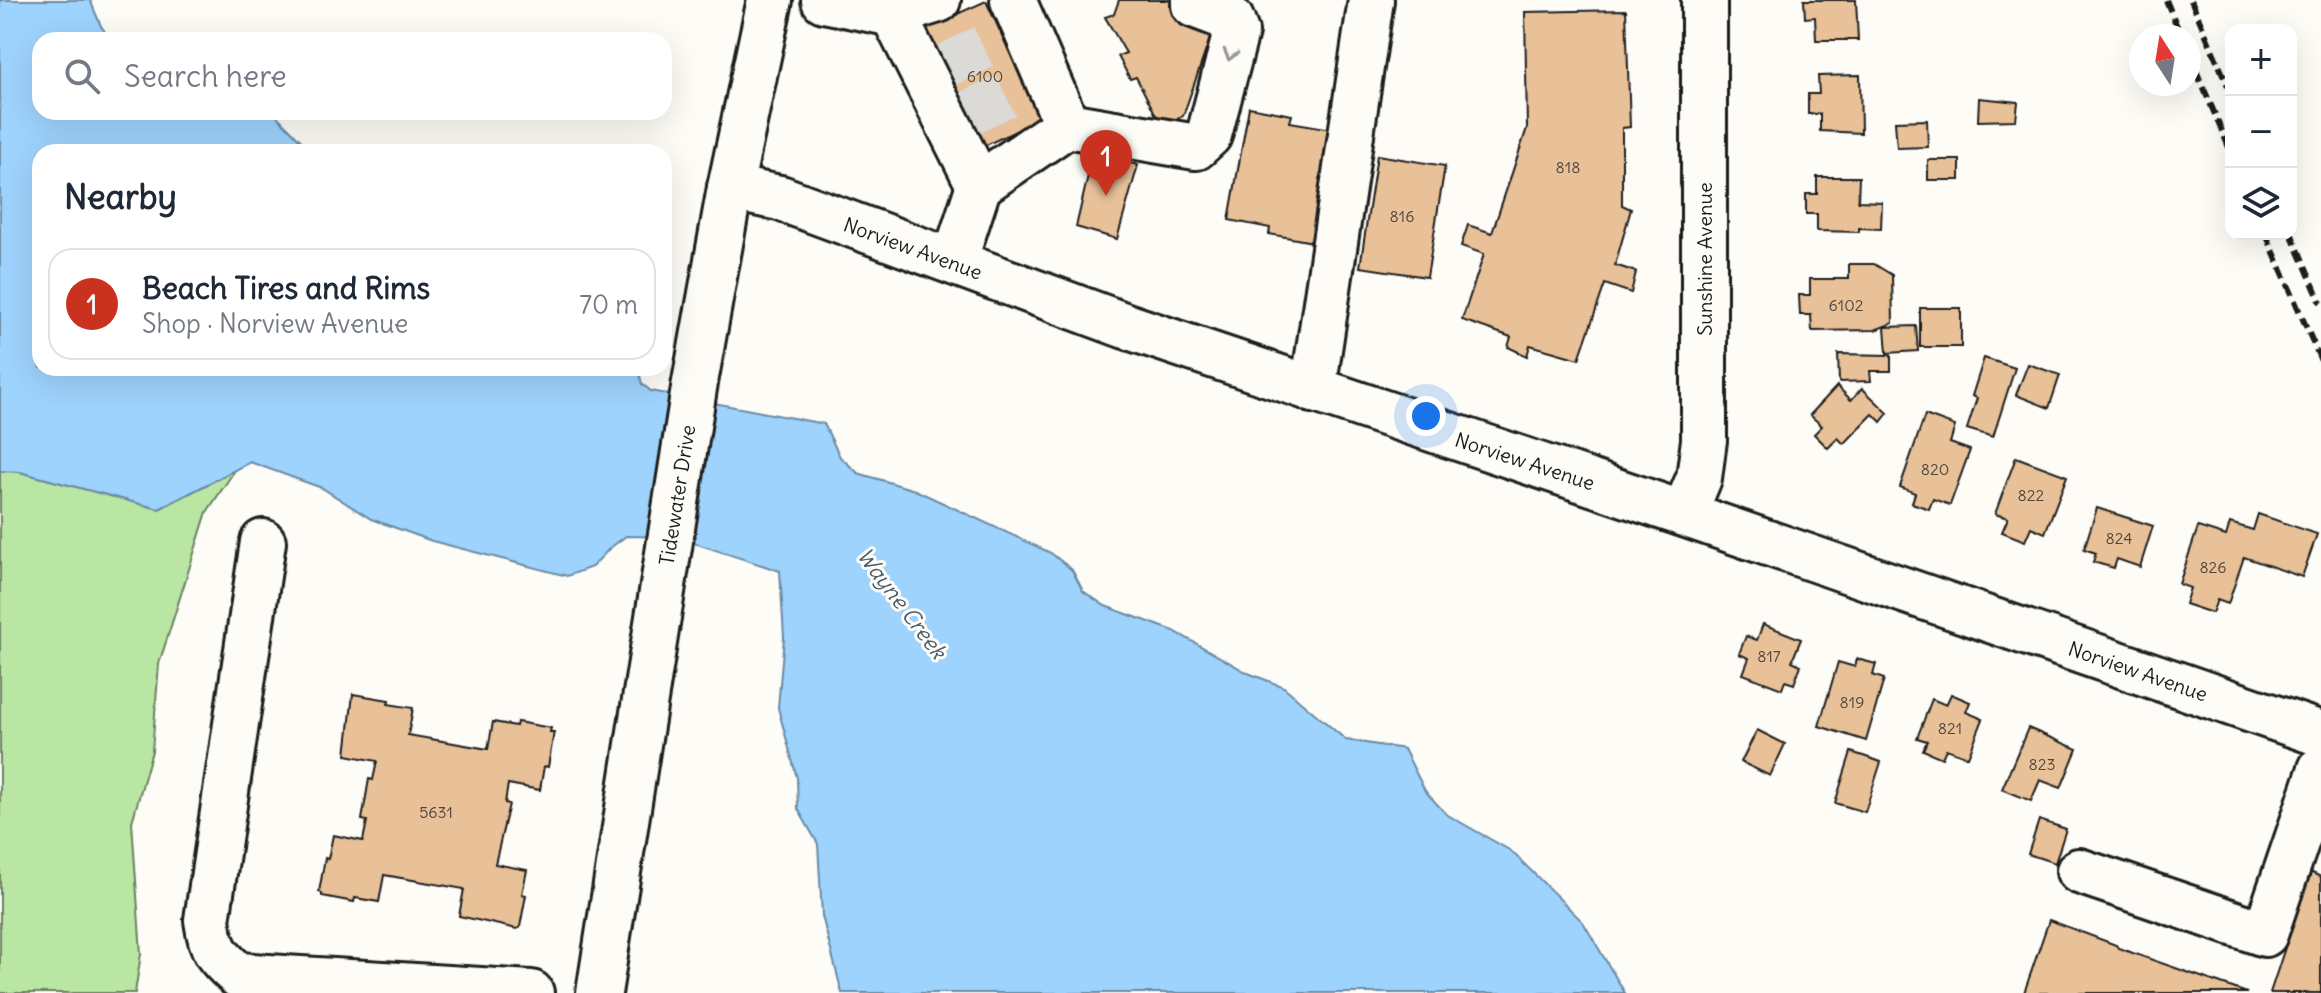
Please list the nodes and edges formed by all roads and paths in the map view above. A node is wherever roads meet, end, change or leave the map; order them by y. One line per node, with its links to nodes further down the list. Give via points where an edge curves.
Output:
1 (770, 0): 11 (main road, Tidewater Drive)
2 (824, 0): 7 (main road)
3 (938, 0): 7 (main road)
4 (1371, 0): 13 (main road)
5 (1704, 0): 14 (main road, Sunshine Avenue, via 1704,440 1699,478)
6 (1194, 5): 9 (main road, one-way to 9, via 1231,19 1236,32 1209,135 1196,147)
7 (893, 14): 10 (main road, via 934,71)
8 (1014, 22): 9 (main road, via 1036,81)
9 (1067, 125): 10 (main road)
10 (979, 185): 12 (main road)
11 (730, 188): 12 (main road, Norview Avenue, via 780,198); 21 (main road, Tidewater Drive)
12 (954, 262): 13 (main road, Norview Avenue)
13 (1313, 390): 14 (main road, Norview Avenue)
14 (1684, 514): 16 (main road, Norview Avenue)
15 (263, 542): 20 (main road, via 207,920 218,958 238,975)
16 (2321, 734)
17 (2321, 769): 18 (main road)
18 (2308, 850): 19 (main road, via 2265,934)
19 (2079, 871)
20 (531, 993)
21 (599, 993)

